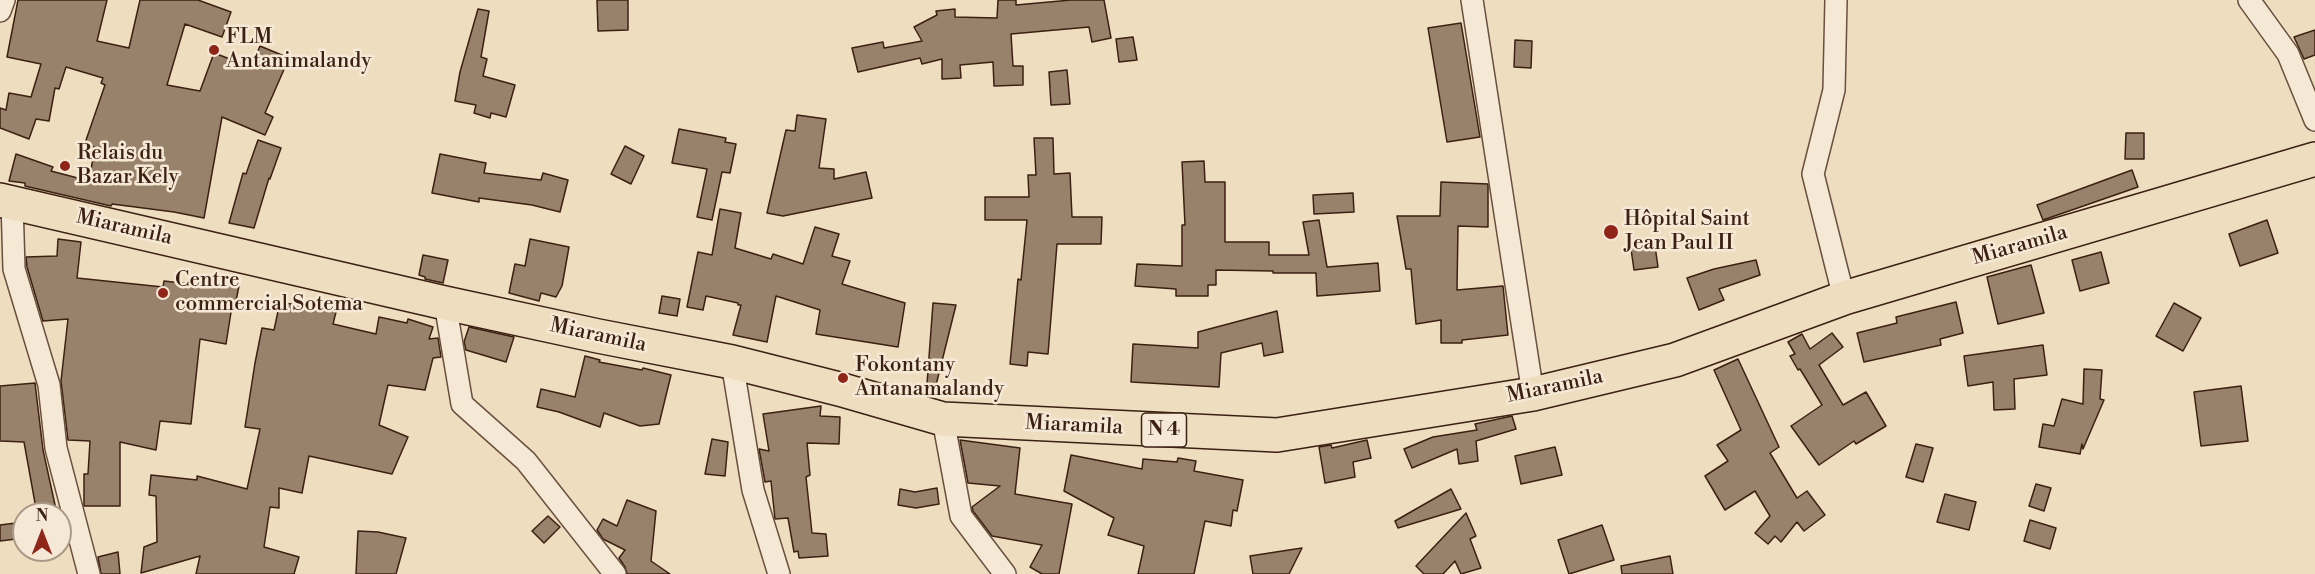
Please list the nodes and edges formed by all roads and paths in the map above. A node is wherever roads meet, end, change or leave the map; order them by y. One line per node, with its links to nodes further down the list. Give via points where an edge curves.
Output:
1 (4, 0): 5 (street)
2 (1472, 0): 12 (street)
3 (1836, 0): 9 (street, via 1834,90 1813,174)
4 (2249, 0): 6 (street, via 2288,54)
5 (0, 10)
6 (2315, 120)
7 (2315, 159): 9 (main road, Miaramila / N 4)
8 (6, 201): 10 (main road, Miaramila / N 4); 14 (street, via 14,269 49,385 56,448)
9 (1844, 298): 12 (main road, Miaramila / N 4, via 1675,360)
10 (445, 303): 11 (main road, Miaramila / N 4); 15 (street, via 462,404 526,461)
11 (732, 362): 13 (main road, Miaramila / N 4); 16 (street, via 753,490)
12 (1533, 394): 13 (main road, Miaramila / N 4, via 1277,435)
13 (943, 419): 17 (street, via 961,516)
14 (89, 574)
15 (615, 574)
16 (779, 574)
17 (1005, 574)

